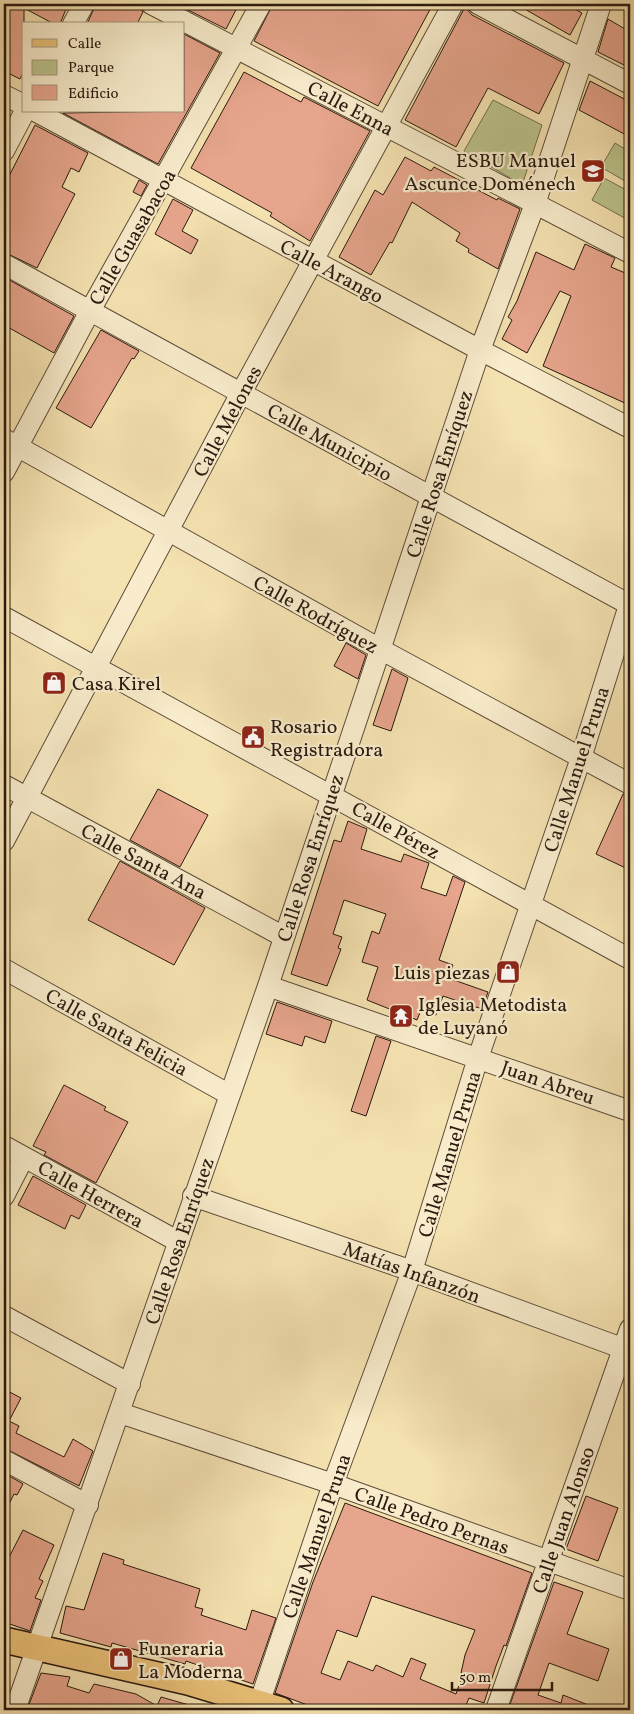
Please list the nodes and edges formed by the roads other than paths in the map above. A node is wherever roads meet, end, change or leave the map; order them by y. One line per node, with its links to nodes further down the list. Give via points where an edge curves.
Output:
1 (84, 4): 7 (street)
2 (151, 4): 8 (street, Calle Enna)
3 (262, 4): 8 (street, Calle Guasabacoa)
4 (453, 4): 15 (street, Calle Melones)
5 (478, 4): 9 (street)
6 (601, 4): 9 (street, Calle Rosa Enríquez)
7 (74, 22)
8 (238, 48): 15 (street, Calle Enna); 17 (street, Calle Guasabacoa)
9 (582, 60): 10 (street); 18 (street, Calle Rosa Enríquez)
10 (630, 84)
11 (4, 94): 12 (street)
12 (22, 104)
13 (24, 112): 16 (street)
14 (37, 112): 17 (street, Calle Arango)
15 (386, 127): 18 (street, Calle Enna); 20 (street, Calle Melones)
16 (4, 151)
17 (164, 180): 20 (street, Calle Arango); 22 (street, Calle Guasabacoa)
18 (535, 204): 19 (street, Calle Enna); 23 (street, Calle Rosa Enríquez)
19 (630, 253)
20 (313, 260): 23 (street, Calle Arango); 24 (street, Calle Melones)
21 (4, 264): 22 (street, Calle Municipio)
22 (91, 309): 24 (street, Calle Municipio); 26 (street, Calle Guasabacoa)
23 (480, 350): 25 (street, Calle Arango); 28 (street, Calle Rosa Enríquez)
24 (241, 393): 28 (street, Calle Municipio); 29 (street, Calle Melones)
25 (630, 428)
26 (10, 443): 27 (street, Calle Guasabacoa); 29 (street, Calle Rodríguez)
27 (4, 472)
28 (432, 499): 30 (street, Calle Municipio); 32 (street, Calle Rosa Enríquez)
29 (168, 532): 32 (street, Calle Rodríguez); 33 (street, Calle Melones)
30 (630, 603): 34 (street, Calle Manuel Pruna)
31 (4, 617): 33 (street, Calle Pérez)
32 (380, 650): 34 (street, Calle Rodríguez); 37 (street, Calle Rosa Enríquez)
33 (96, 666): 37 (street, Calle Pérez); 38 (street, Calle Melones)
34 (581, 758): 35 (street, Calle Rodríguez); 40 (street, Calle Manuel Pruna)
35 (630, 784)
36 (4, 785): 38 (street, Calle Santa Ana)
37 (331, 794): 40 (street, Calle Pérez); 41 (street, Calle Rosa Enríquez)
38 (26, 797): 39 (street, Calle Melones); 41 (street, Calle Santa Ana)
39 (4, 841)
40 (531, 906): 42 (street, Calle Pérez); 45 (street, Calle Manuel Pruna)
41 (284, 937): 44 (street, Calle Rosa Enríquez)
42 (630, 959)
43 (4, 969): 46 (street, Calle Santa Felicia)
44 (268, 986): 45 (street, Juan Abreu); 46 (street, Calle Rosa Enríquez)
45 (478, 1058): 47 (street, Juan Abreu); 53 (street, Calle Manuel Pruna)
46 (230, 1095): 51 (street, Calle Rosa Enríquez)
47 (630, 1111)
48 (4, 1146): 49 (street, Calle Herrera)
49 (24, 1157): 50 (street); 52 (street, Calle Herrera)
50 (4, 1196)
51 (193, 1196): 52 (street, Calle Rosa Enríquez); 53 (street, Matías Infanzón)
52 (179, 1242): 57 (street, Calle Rosa Enríquez)
53 (412, 1271): 56 (street, Matías Infanzón); 60 (street, Calle Manuel Pruna)
54 (4, 1316): 57 (street)
55 (630, 1329): 56 (street, Calle Juan Alonso)
56 (627, 1350): 62 (street, Calle Juan Alonso)
57 (130, 1384): 58 (street, Calle Rosa Enríquez)
58 (120, 1413): 60 (street, Calle Pedro Pernas); 61 (street, Calle Rosa Enríquez)
59 (4, 1460): 61 (street)
60 (334, 1484): 62 (street, Calle Pedro Pernas); 66 (street, Calle Manuel Pruna)
61 (88, 1505): 65 (street, Calle Rosa Enríquez)
62 (548, 1563): 63 (street, Calle Pedro Pernas); 68 (street, Calle Juan Alonso)
63 (630, 1590)
64 (4, 1640): 65 (main road)
65 (38, 1649): 66 (main road, via 188,1682); 67 (street, Calle Rosa Enríquez)
66 (266, 1708)
67 (16, 1710)
68 (496, 1710)

